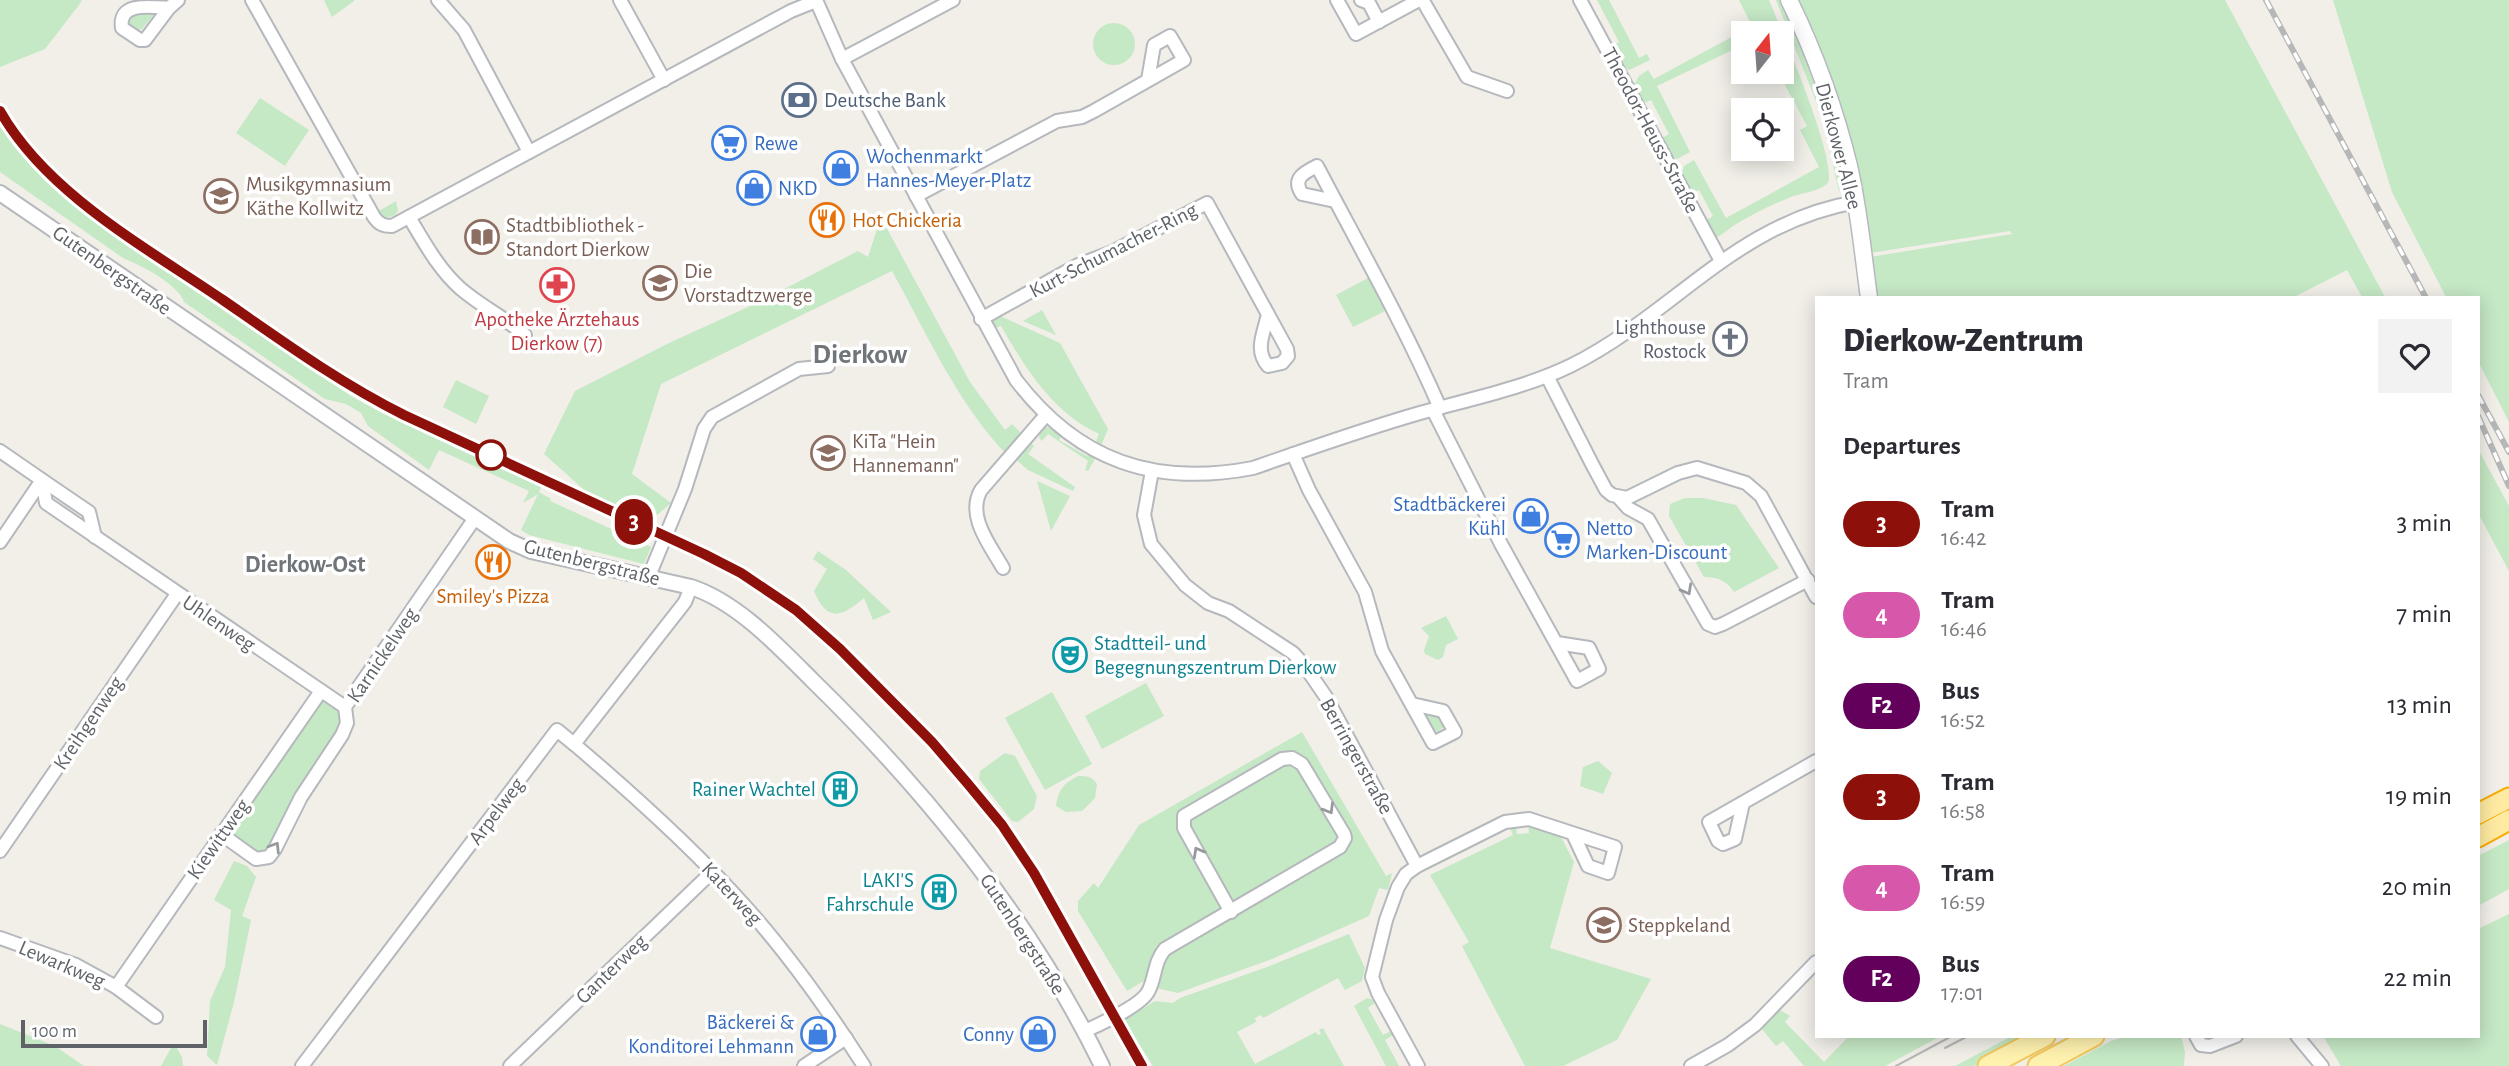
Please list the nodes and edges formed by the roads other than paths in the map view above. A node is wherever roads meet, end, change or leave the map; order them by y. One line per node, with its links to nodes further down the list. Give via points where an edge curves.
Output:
1 (252, 0): 20 (street, via 377,223 392,226)
2 (438, 0): 15 (street, via 464,30)
3 (620, 0): 12 (street)
4 (953, 0): 11 (street)
5 (1336, 0): 10 (street, via 1356,34)
6 (1361, 0): 10 (street, via 1369,3)
7 (1580, 0): 21 (street, Theodor-Heuss-Straße)
8 (1789, 0): 19 (main road, Dierkower Allee, via 1823,81)
9 (816, 1): 11 (street); 12 (street)
10 (1380, 22): 14 (street, via 1423,1 1467,77)
11 (842, 59): 17 (street)
12 (664, 80): 15 (street)
13 (1148, 80): 17 (street, via 1082,117 1057,121)
14 (1507, 91)
15 (529, 152): 20 (street)
16 (0, 193): 35 (street, Gutenbergstraße)
17 (916, 196): 24 (street)
18 (1335, 201): 28 (street, via 1420,362)
19 (1856, 202): 21 (street, via 1780,225); 22 (main road, Dierkower Allee)
20 (409, 217): 25 (street, via 459,287)
21 (1721, 261): 27 (street, via 1615,340)
22 (1869, 296)
23 (1268, 314): 24 (street, Kurt-Schumacher-Ring, via 1207,203 1078,265)
24 (981, 319): 29 (street, via 1010,372)
25 (525, 335)
26 (828, 366): 38 (street, via 799,369 712,417)
27 (1547, 376): 28 (street); 34 (street, via 1606,490)
28 (1436, 409): 31 (street); 43 (street, via 1501,544)
29 (1046, 415): 32 (street, via 1092,447); 37 (street, via 981,490 975,504 975,516)
30 (0, 451): 33 (street)
31 (1293, 454): 32 (street, via 1226,473); 45 (street, via 1365,592 1382,651)
32 (1152, 471): 57 (street, Berringerstraße, via 1144,515 1151,544 1163,562 1208,603 1229,611 1304,665)
33 (43, 480): 36 (street); 41 (street, Uhlenweg, via 46,503)
34 (1619, 498): 39 (street, via 1688,469 1738,479 1761,496); 39 (street, one-way to 39, via 1648,519 1708,624 1723,624)
35 (475, 518): 38 (street, Gutenbergstraße, via 531,551); 46 (street, Karnickelweg)
36 (0, 542)
37 (1003, 568)
38 (649, 576): 40 (street, Gutenbergstraße)
39 (1808, 580): 42 (street)
40 (691, 587): 47 (street, via 685,601); 64 (street, Gutenbergstraße, via 739,613 797,664 904,774 1028,936)
41 (177, 594): 44 (street, Uhlenweg); 56 (street, Kreihgenweg)
42 (1815, 595)
43 (1557, 643)
44 (321, 691): 46 (street, Uhlenweg); 53 (street, Kiewittweg)
45 (1412, 704)
46 (345, 707): 53 (street, Karnickelweg, one-way to 46, via 256,859 269,857 342,735)
47 (574, 744): 58 (street, Katerweg); 71 (street, Arpelweg, via 557,730)
48 (1815, 762): 50 (street)
49 (2509, 798): 51 (highway)
50 (1743, 803)
51 (2480, 813)
52 (2509, 820): 55 (highway)
53 (221, 834): 62 (street, Kiewittweg)
54 (1573, 834): 57 (street, via 1518,819)
55 (2480, 836)
56 (0, 851)
57 (1417, 866): 76 (street, via 1398,887 1372,970 1378,993)
58 (712, 872): 65 (street, Katerweg, via 781,948); 72 (street, Ganterweg)
59 (1231, 912): 59 (street, one-way to 59, via 1184,828 1184,816 1282,760 1297,761 1344,834 1343,843); 64 (street, via 1165,949 1146,995)
60 (0, 938): 62 (street, Lewarkweg, via 76,965)
61 (1815, 963): 77 (street, via 1755,1024)
62 (116, 987): 63 (street, Lewarkweg)
63 (156, 1017)
64 (1085, 1031): 75 (street, Gutenbergstraße)
65 (846, 1038): 73 (street); 74 (street, Katerweg)
66 (2041, 1038): 78 (main road)
67 (2090, 1038): 79 (main road)
68 (2197, 1038): 69 (street, via 2201,1045)
69 (2230, 1038)
70 (2299, 1038): 80 (street)
71 (302, 1066)
72 (510, 1066)
73 (804, 1066)
74 (864, 1066)
75 (1102, 1066)
76 (1418, 1066)
77 (1691, 1066)
78 (1988, 1066)
79 (2038, 1066)
80 (2322, 1066)

